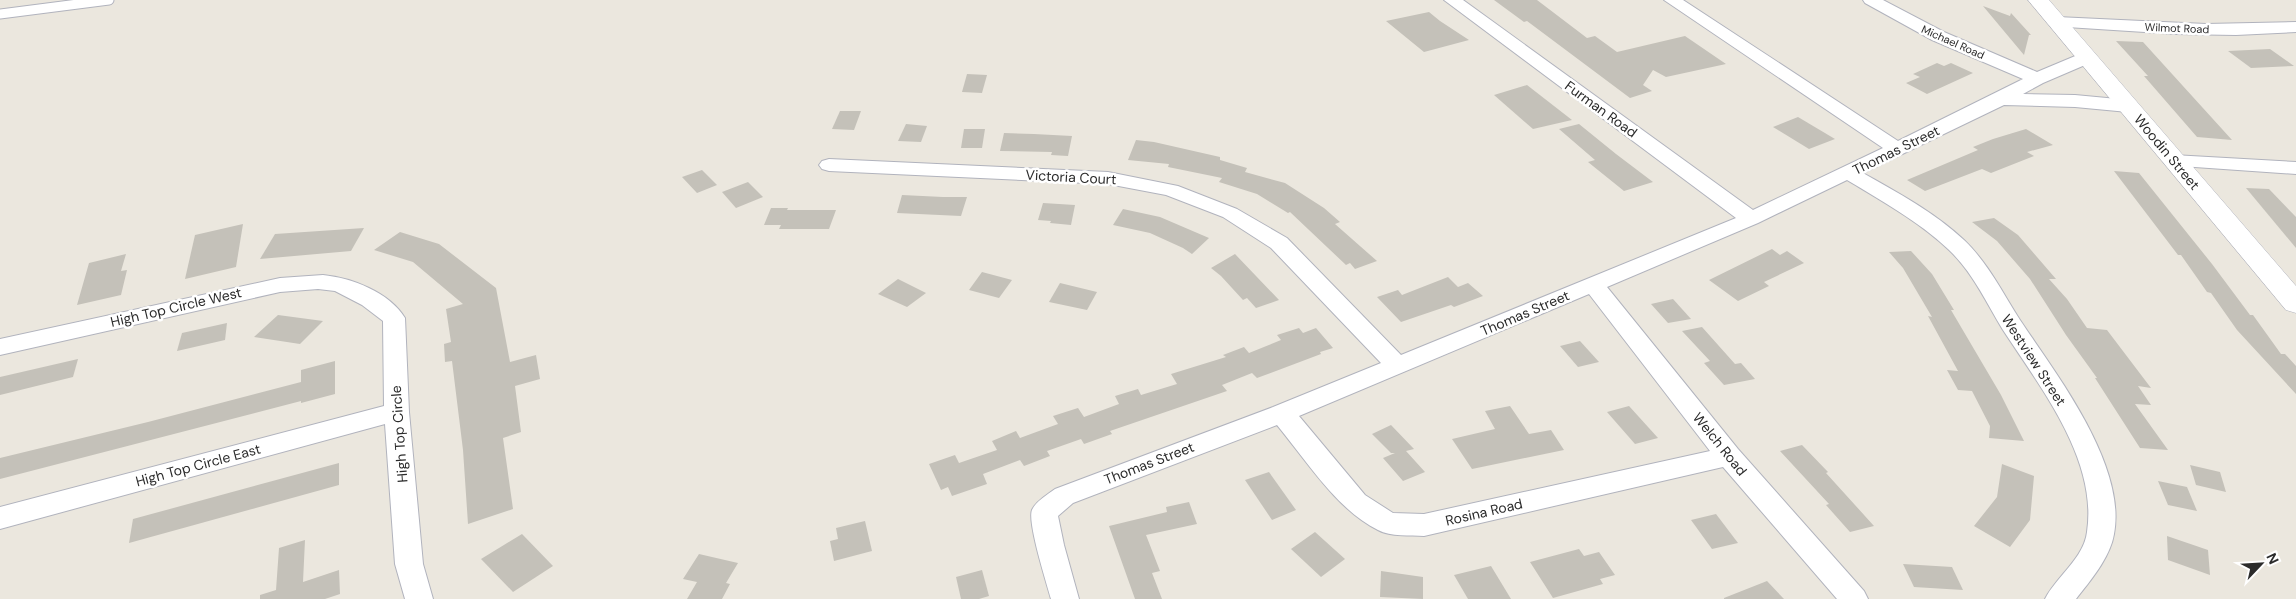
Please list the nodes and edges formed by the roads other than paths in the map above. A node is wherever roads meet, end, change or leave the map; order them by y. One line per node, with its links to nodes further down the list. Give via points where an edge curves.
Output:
1 (109, 0): 6 (lane)
2 (1452, 0): 18 (street, Furman Road)
3 (1672, 0): 13 (street)
4 (1871, 0): 10 (street, Michael Road, via 1938,36)
5 (2038, 0): 7 (main road, Woodin Street)
6 (0, 14)
7 (2058, 22): 8 (street, Wilmot Road, via 2198,30 2252,31); 9 (main road, Woodin Street)
8 (2296, 27)
9 (2086, 58): 10 (street, Thomas Street); 12 (main road, Woodin Street)
10 (2037, 79): 11 (street, Thomas Street)
11 (2001, 99): 12 (street, Thomas Street); 13 (street, Thomas Street)
12 (2128, 106): 14 (main road, Woodin Street)
13 (1896, 149): 17 (street, Thomas Street)
14 (2173, 161): 16 (street); 21 (main road, Woodin Street)
15 (829, 165): 23 (street, Victoria Court, via 1108,178 1171,190 1230,213 1279,243)
16 (2296, 168)
17 (1849, 173): 18 (street, Thomas Street); 31 (street, Westview Street, via 1910,209 1970,258 2074,422 2099,484 2101,534 2080,574)
18 (1751, 219): 19 (street, Thomas Street)
19 (1593, 284): 23 (street, Thomas Street); 26 (street, Welch Road)
20 (352, 290): 22 (street, High Top Circle West, via 325,282 280,285); 24 (street, High Top Circle, via 375,301 394,318)
21 (2296, 304)
22 (0, 347)
23 (1396, 365): 25 (street, Thomas Street)
24 (396, 412): 27 (street, High Top Circle East); 28 (street, High Top Circle, via 409,564)
25 (1282, 413): 26 (street, Rosina Road, via 1356,502 1388,523 1424,525); 29 (street, Thomas Street, via 1064,496 1044,513)
26 (1728, 456): 30 (street, Welch Road)
27 (0, 518)
28 (419, 599)
29 (1065, 599)
30 (1854, 599)
31 (2059, 599)

